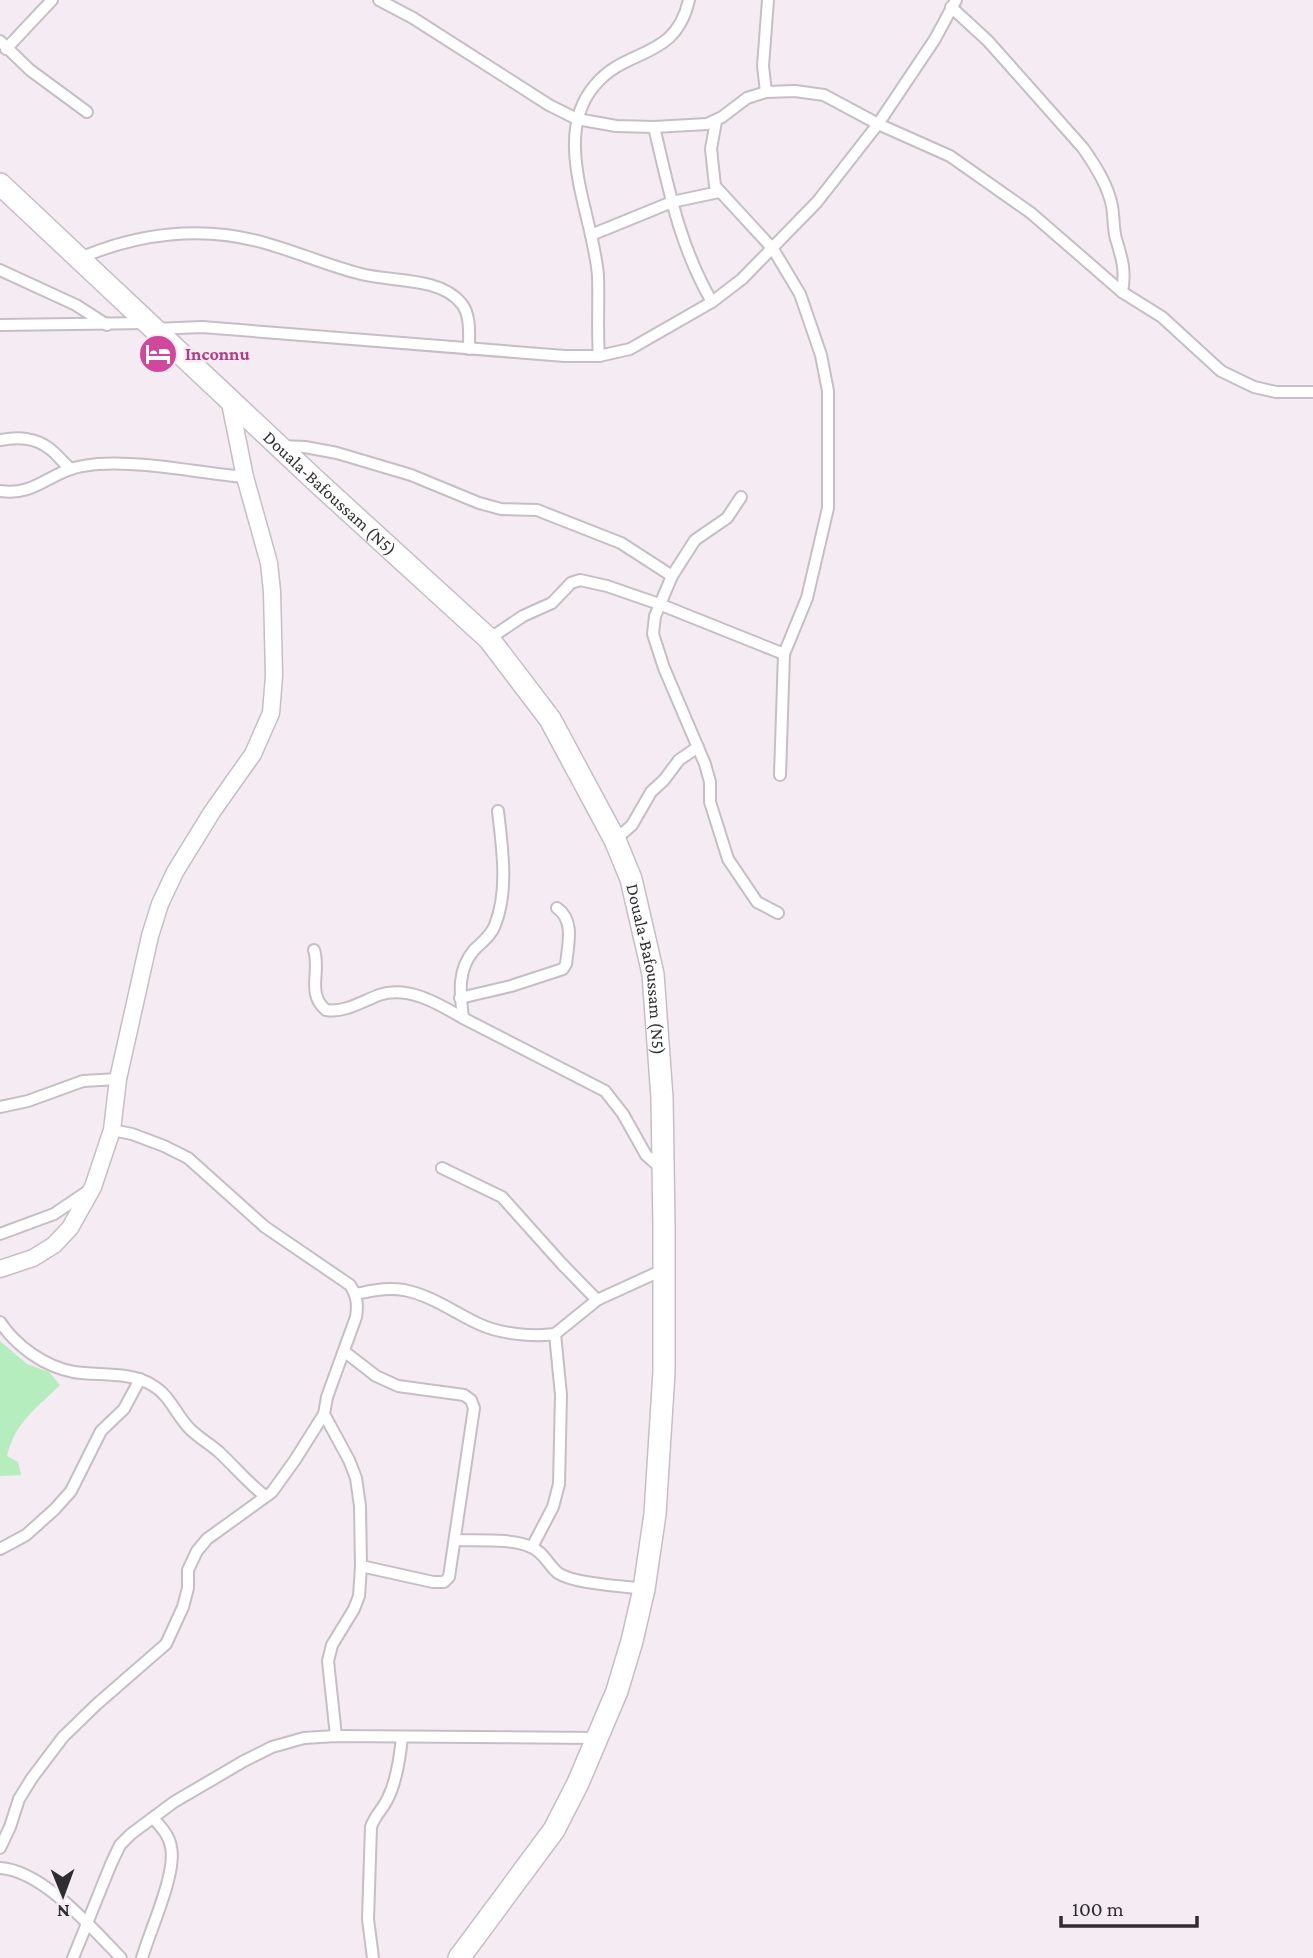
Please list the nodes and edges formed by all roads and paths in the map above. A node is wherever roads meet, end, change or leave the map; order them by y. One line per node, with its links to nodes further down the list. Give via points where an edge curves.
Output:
1 (52, 0): 6 (street)
2 (379, 0): 9 (street)
3 (689, 0): 9 (street, via 677,31 661,46 606,74 586,96)
4 (768, 0): 7 (street, via 763,66)
5 (953, 3): 11 (street, via 935,39); 20 (street, via 1092,161 1111,203 1115,236 1124,259)
6 (3, 45): 8 (street)
7 (766, 92): 10 (street, via 747,98); 11 (street, via 824,95)
8 (87, 112)
9 (577, 119): 12 (street); 16 (street, via 574,146)
10 (716, 121): 12 (street); 14 (street, via 712,158)
11 (878, 124): 17 (street, via 817,202); 20 (street, via 950,156 1043,222)
12 (653, 127): 15 (street)
13 (0, 184): 18 (highway, Douala-Bafoussam (N5))
14 (719, 192): 15 (street); 17 (street)
15 (672, 202): 16 (street); 21 (street, via 683,242)
16 (591, 235): 26 (street, via 598,275)
17 (773, 248): 21 (street); 38 (street, via 810,319 828,391 828,508 807,598)
18 (78, 258): 24 (highway, Douala-Bafoussam (N5)); 25 (street, via 116,244 194,232 261,242 360,274 449,292 463,304)
19 (0, 270): 23 (street, via 76,305)
20 (1122, 292): 27 (street, via 1162,317 1221,371 1236,379 1276,392)
21 (712, 302): 26 (street, via 630,349)
22 (0, 325): 23 (street)
23 (107, 326): 24 (street)
24 (150, 326): 25 (street); 28 (highway, Douala-Bafoussam (N5))
25 (468, 349): 26 (street)
26 (598, 356)
27 (1313, 392)
28 (229, 398): 30 (highway, Douala-Bafoussam (N5)); 32 (street)
29 (0, 440): 31 (street, via 31,439)
30 (279, 446): 35 (street, via 327,450 501,509 537,510 621,543); 37 (highway, Douala-Bafoussam (N5))
31 (71, 469): 32 (street, via 130,465); 33 (street, via 39,486)
32 (245, 477): 48 (street, via 269,563 271,713 253,754 212,812 160,904)
33 (0, 491)
34 (741, 497): 35 (street, via 727,518 695,540)
35 (671, 576): 36 (street)
36 (659, 604): 37 (street, via 580,580 552,603); 38 (street); 39 (street, via 653,625 656,644)
37 (489, 639): 42 (highway, Douala-Bafoussam (N5), via 550,719)
38 (784, 654): 40 (street)
39 (698, 747): 42 (street, via 678,760 651,792 632,825); 44 (street, via 728,859 757,902)
40 (780, 775)
41 (498, 811): 46 (street, via 503,874 500,904 495,926 466,961)
42 (615, 840): 52 (highway, Douala-Bafoussam (N5), via 631,879 653,974)
43 (557, 908): 46 (street, via 568,924 563,969)
44 (778, 913)
45 (314, 950): 47 (street, via 318,966 315,992 326,1010 400,992)
46 (460, 998): 47 (street)
47 (463, 1018): 52 (street, via 605,1091 646,1155)
48 (118, 1079): 49 (street, via 83,1081); 50 (street)
49 (0, 1107)
50 (112, 1130): 53 (street); 57 (street, via 132,1133 188,1158 265,1227 349,1285)
51 (442, 1168): 58 (street, via 502,1197)
52 (663, 1170): 56 (highway, Douala-Bafoussam (N5))
53 (93, 1187): 54 (street, via 54,1214); 55 (street, via 70,1228 54,1245)
54 (0, 1234)
55 (0, 1269)
56 (665, 1269): 58 (street); 69 (highway, Douala-Bafoussam (N5), via 659,1461)
57 (355, 1294): 60 (street, via 389,1288 406,1291 445,1304 479,1324 531,1335); 61 (street, via 356,1317)
58 (597, 1300): 60 (street)
59 (0, 1322): 62 (street, via 24,1347 60,1368)
60 (555, 1334): 66 (street, via 561,1395 559,1484 553,1507)
61 (345, 1352): 63 (street); 65 (street, via 398,1386 464,1395 471,1400 474,1408)
62 (140, 1379): 64 (street, via 160,1391 188,1427); 67 (street, via 124,1409 101,1431 71,1491 26,1535)
63 (324, 1413): 64 (street, via 281,1482); 68 (street, via 356,1478)
64 (265, 1496): 74 (street, via 197,1551 190,1563 183,1608 166,1644 63,1737 19,1799)
65 (455, 1540): 66 (street); 68 (street, via 452,1570 444,1582)
66 (532, 1547): 69 (street, via 562,1575)
67 (0, 1549)
68 (361, 1566): 70 (street, via 359,1596 329,1652)
69 (644, 1589): 72 (highway, Douala-Bafoussam (N5), via 632,1641)
70 (336, 1736): 71 (street); 73 (street, via 272,1747 174,1802)
71 (402, 1737): 72 (street); 80 (street, via 391,1791 371,1827 368,1919)
72 (599, 1738): 81 (highway, Douala-Bafoussam (N5), via 554,1830)
73 (154, 1819): 76 (street, via 120,1845); 79 (street, via 167,1836 172,1864)
74 (0, 1848)
75 (0, 1868): 76 (street, via 23,1872)
76 (89, 1923): 77 (street); 78 (street)
77 (73, 1958)
78 (121, 1958)
79 (142, 1958)
80 (373, 1958)
81 (459, 1958)

